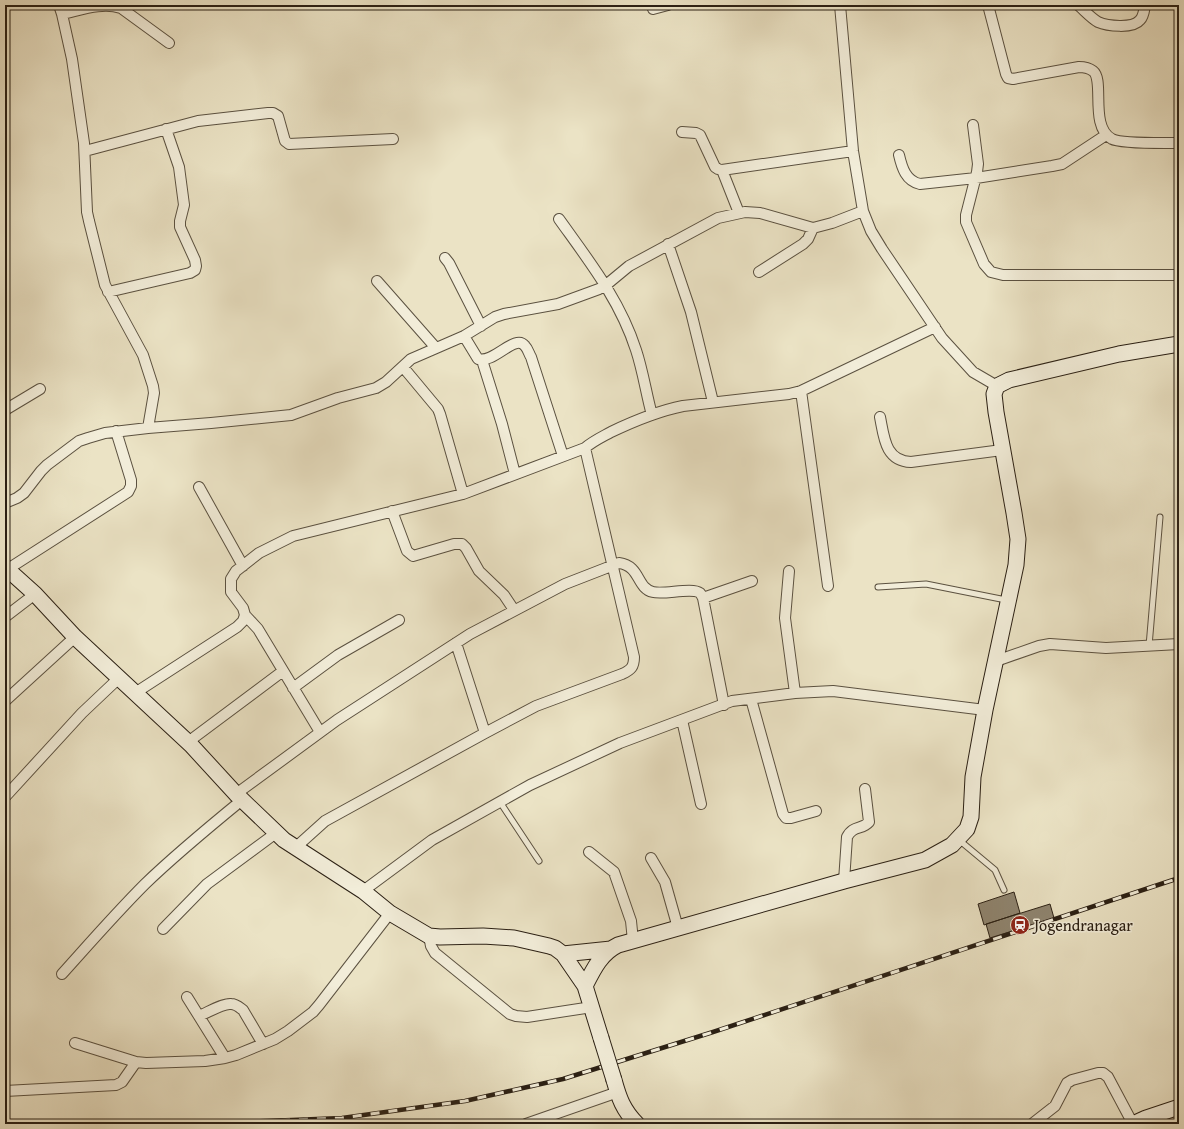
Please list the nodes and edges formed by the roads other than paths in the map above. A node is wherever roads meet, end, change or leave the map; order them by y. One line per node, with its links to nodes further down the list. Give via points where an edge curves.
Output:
1 (668, 5): 6 (street)
2 (840, 5): 16 (street)
3 (988, 5): 12 (street, via 1008,78 1079,66 1088,68 1097,78 1101,127)
4 (1078, 5): 5 (street, via 1098,22 1125,26 1140,21)
5 (1145, 5)
6 (653, 8)
7 (60, 9): 8 (street, via 115,6); 15 (street, via 72,59)
8 (169, 43)
9 (973, 125): 19 (street, via 978,164)
10 (166, 129): 13 (street, via 198,121 273,113 278,116 285,141 289,144); 15 (street); 30 (street, via 179,167 184,205 180,227 195,260 195,270)
11 (682, 132): 18 (street, via 700,135 715,166)
12 (1106, 135): 14 (street, via 1112,140 1122,142); 19 (street, via 1062,164)
13 (393, 139)
14 (1179, 143)
15 (85, 151): 30 (street, via 88,212)
16 (853, 151): 18 (street); 20 (street)
17 (899, 155): 19 (street, via 903,171 914,183)
18 (722, 170): 21 (street)
19 (976, 178): 27 (street, via 966,222 984,264 991,272 1003,275)
20 (863, 212): 23 (street); 32 (street, via 882,249)
21 (739, 214): 23 (street, via 760,213); 24 (street, via 710,221)
22 (559, 219): 29 (street)
23 (813, 228): 26 (street, via 803,244)
24 (668, 244): 29 (street, via 629,266); 41 (street, via 691,312)
25 (445, 258): 31 (street)
26 (759, 272)
27 (1179, 275)
28 (377, 281): 35 (street)
29 (606, 286): 31 (street, via 558,304 504,314); 43 (street, via 636,350)
30 (108, 292): 45 (street, via 142,355 153,386)
31 (480, 326): 33 (street)
32 (935, 327): 38 (street, via 973,372); 40 (street)
33 (464, 336): 35 (street); 36 (street, via 478,359)
34 (1179, 344): 38 (street, via 1119,354 1009,380)
35 (436, 348): 37 (street, via 418,356)
36 (482, 360): 49 (street, via 489,359 510,345 522,343 526,347); 50 (street)
37 (403, 367): 45 (street, via 376,388 338,398 291,416); 52 (street, via 438,409)
38 (997, 386): 48 (street, via 994,394)
39 (40, 389): 42 (street)
40 (801, 391): 41 (street); 61 (street)
41 (713, 402): 43 (street, via 683,406)
42 (5, 410)
43 (652, 415): 47 (street, via 591,442)
44 (880, 417): 48 (street, via 888,450 902,462)
45 (148, 428): 46 (street)
46 (116, 431): 53 (street, via 79,441 40,471 24,493); 58 (street, via 131,480 128,492)
47 (585, 448): 49 (street); 56 (street)
48 (1002, 450): 65 (street, via 1018,539)
49 (563, 456): 50 (street)
50 (515, 474): 52 (street)
51 (199, 487): 57 (street)
52 (463, 494): 54 (street)
53 (5, 503)
54 (392, 511): 57 (street, via 293,536 259,553); 66 (street, via 407,551 413,556 462,544 479,571 504,595)
55 (1160, 517): 73 (lane)
56 (612, 565): 64 (street, via 627,564 644,587 651,592 660,594 695,591 700,592); 66 (street, via 565,584); 86 (street, via 634,657 632,667 628,672 536,706)
57 (243, 566): 67 (street, via 231,579 230,586)
58 (6, 568): 63 (street)
59 (789, 570): 79 (street, via 785,618)
60 (752, 581): 64 (street)
61 (828, 586)
62 (878, 587): 65 (lane, via 926,584)
63 (35, 594): 68 (street); 70 (street)
64 (703, 598): 82 (street)
65 (1009, 600): 74 (street)
66 (514, 610): 71 (street)
67 (245, 615): 75 (street, via 258,629); 78 (street, via 237,627)
68 (5, 617)
69 (399, 620): 77 (street, via 338,655)
70 (75, 637): 76 (street); 81 (street)
71 (456, 643): 85 (street); 86 (street)
72 (1179, 644): 73 (street)
73 (1149, 646): 74 (street, via 1106,648 1050,644)
74 (996, 661): 83 (street)
75 (283, 671): 77 (street); 87 (street)
76 (119, 678): 78 (street); 89 (street, via 82,713)
77 (293, 688): 85 (street)
78 (135, 693): 87 (street)
79 (795, 693): 80 (street); 83 (street, via 833,691)
80 (751, 699): 82 (street, via 732,701); 93 (street, via 783,814 786,818 791,818)
81 (5, 701)
82 (724, 705): 84 (street)
83 (985, 710): 95 (street, via 973,777 971,817 967,829)
84 (682, 720): 91 (street, via 620,743 530,784); 92 (street)
85 (320, 732): 90 (street)
86 (485, 733): 96 (street, via 325,821)
87 (188, 742): 90 (street)
88 (865, 789): 100 (street, via 869,822 849,832)
89 (5, 797)
90 (239, 797): 94 (street); 110 (street, via 145,884)
91 (500, 802): 99 (lane); 102 (street, via 432,840)
92 (701, 804)
93 (816, 811)
94 (276, 833): 96 (street); 105 (street, via 207,884)
95 (958, 840): 100 (street, via 925,860); 101 (lane, via 995,870)
96 (296, 848): 102 (street)
97 (589, 852): 107 (street, via 614,872 631,921)
98 (652, 858): 104 (street, via 665,882)
99 (539, 861)
100 (844, 882): 104 (street)
101 (1004, 890)
102 (363, 891): 103 (street)
103 (390, 913): 106 (street); 116 (street, via 313,1012 288,1031)
104 (678, 928): 107 (street)
105 (163, 929)
106 (430, 936): 109 (street, via 514,938 549,946); 113 (street, via 431,946 439,957 510,1014 526,1017)
107 (633, 941): 108 (street)
108 (611, 949): 109 (street); 111 (street, via 594,967)
109 (563, 954): 111 (street)
110 (62, 974)
111 (585, 986): 113 (street)
112 (187, 997): 114 (street)
113 (592, 1007): 119 (street, bridge)
114 (200, 1016): 116 (street, via 226,1004 238,1006); 117 (street)
115 (74, 1043): 118 (street)
116 (263, 1044): 117 (street)
117 (225, 1058): 118 (street, via 205,1061)
118 (136, 1062): 120 (street, via 122,1082 116,1085)
119 (616, 1086): 122 (street); 123 (street, via 620,1101)
120 (5, 1091)
121 (1179, 1107): 125 (street)
122 (526, 1124)
123 (637, 1124)
124 (1032, 1124): 125 (street, via 1055,1106 1066,1083 1103,1073 1108,1077)
125 (1133, 1124)

